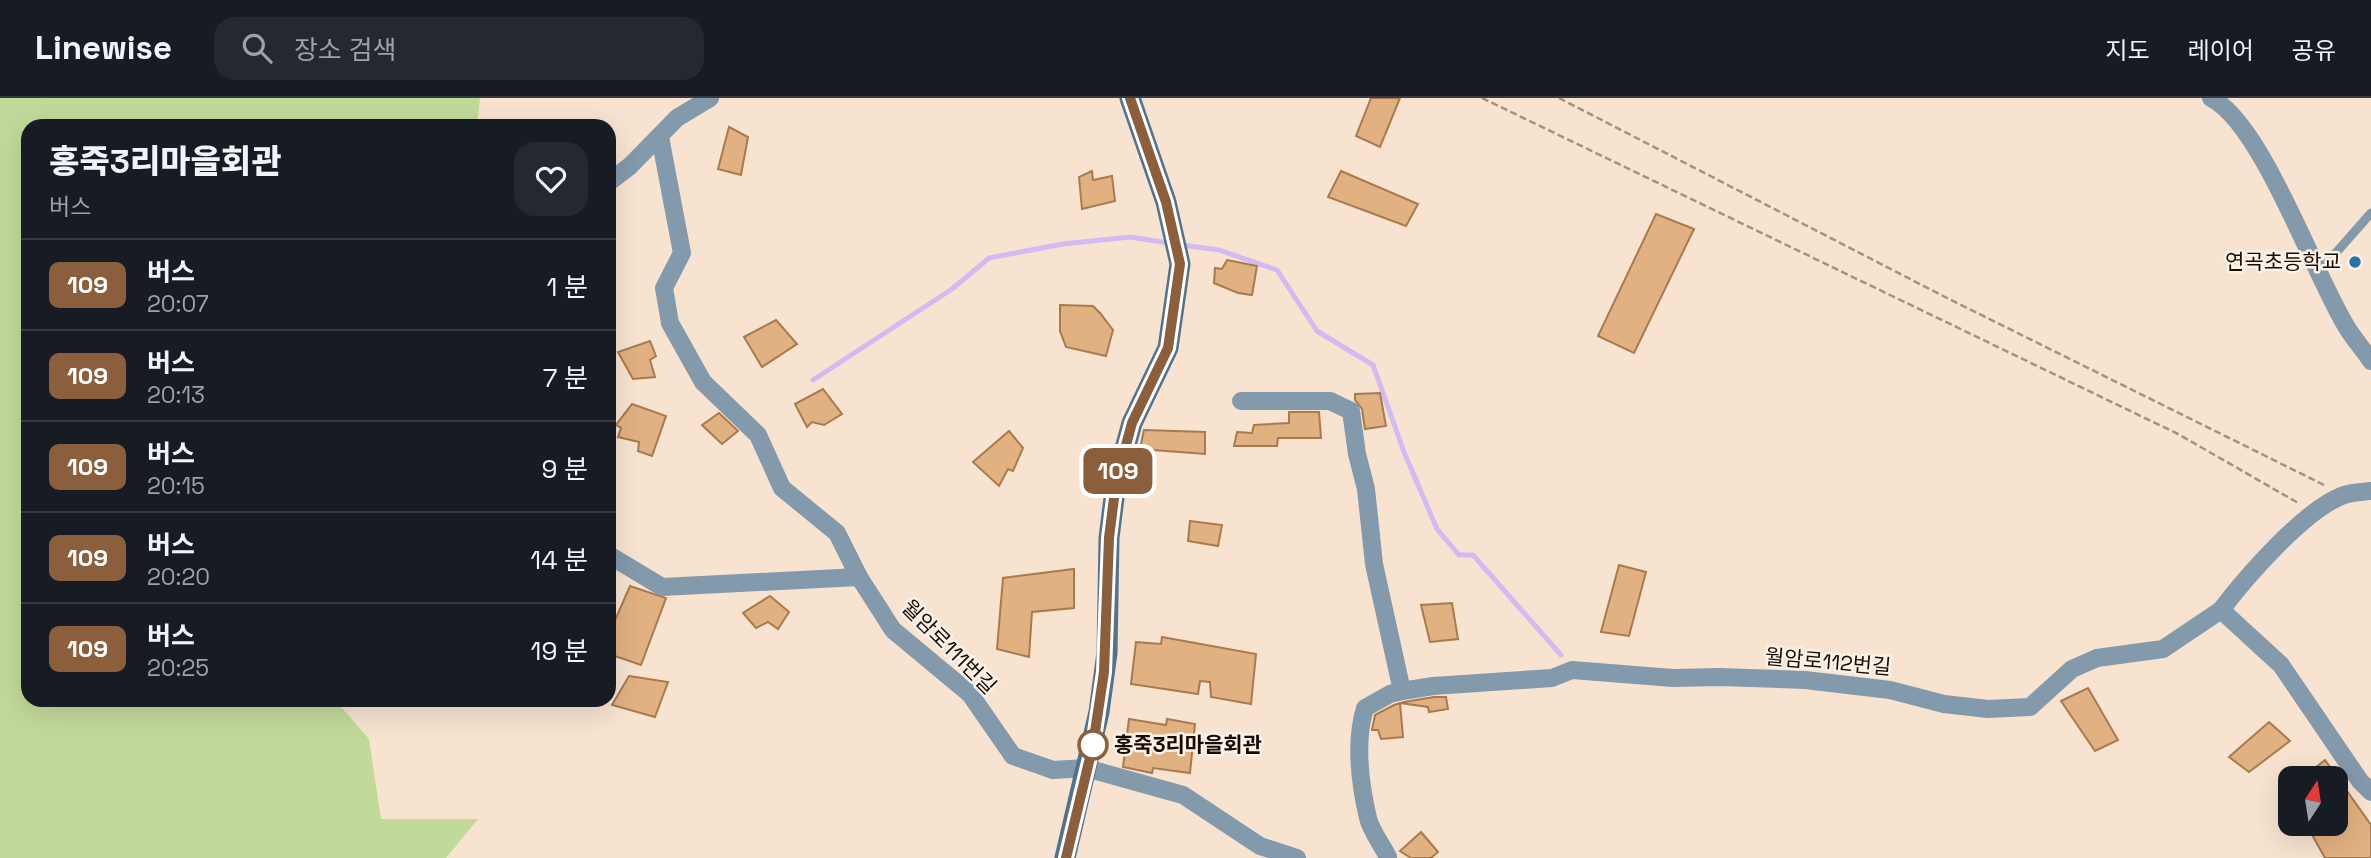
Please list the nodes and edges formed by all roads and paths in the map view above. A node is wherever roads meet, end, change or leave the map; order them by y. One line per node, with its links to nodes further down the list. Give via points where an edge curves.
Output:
1 (710, 98): 6 (street, via 677,118)
2 (1130, 98): 19 (street, via 1177,244 1174,317 1168,348 1132,423 1116,482 1109,538 1107,653)
3 (1482, 98): 14 (path, via 2178,434)
4 (1559, 98): 13 (path)
5 (2211, 98): 9 (street, via 2223,104 2250,136)
6 (660, 137): 7 (street); 16 (street, 월암로111번길, via 682,253 664,288 670,323 703,382 758,435 782,488 837,533)
7 (616, 176)
8 (2371, 213): 9 (lane)
9 (2319, 272): 10 (street, via 2346,327)
10 (2371, 361)
11 (1241, 401): 18 (street, via 1330,401 1351,411 1374,564)
12 (2371, 491): 13 (street)
13 (2344, 495): 14 (street, 월암로112번길)
14 (2315, 512): 17 (street, 월암로112번길, via 2247,576)
15 (616, 559): 16 (street, via 662,587)
16 (859, 577): 19 (street, 월암로111번길, via 893,630 970,694 1013,756 1053,770)
17 (2221, 610): 18 (street, 월암로112번길, via 2163,649 2097,658 2072,669 2030,707 1944,704 1890,690 1805,680 1673,678 1572,670 1552,678); 20 (street, via 2281,665)
18 (1402, 691): 23 (street, 월암로112번길, via 1365,708 1360,724 1368,820)
19 (1086, 768): 21 (street); 22 (street, via 1183,795 1260,846)
20 (2371, 792)
21 (1066, 858)
22 (1297, 858)
23 (1387, 858)

